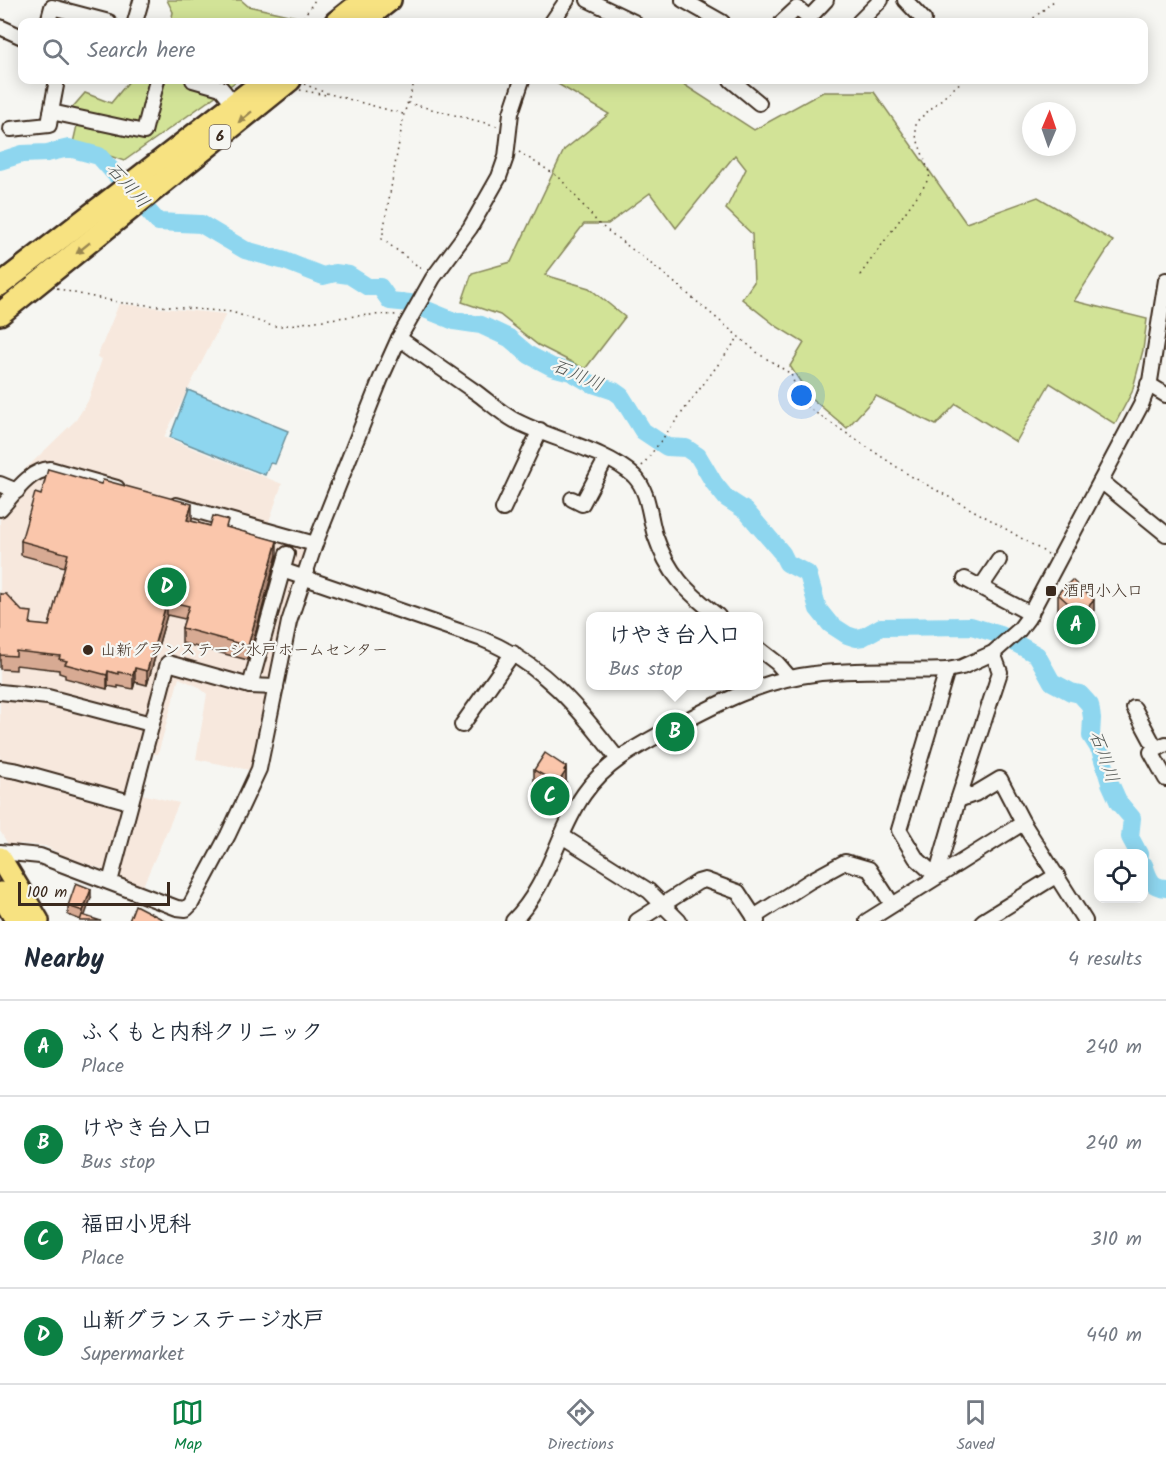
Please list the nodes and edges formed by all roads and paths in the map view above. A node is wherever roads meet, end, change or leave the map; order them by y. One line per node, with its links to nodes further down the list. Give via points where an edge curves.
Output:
1 (315, 0): 15 (path)
2 (364, 0): 16 (highway)
3 (390, 0): 17 (highway)
4 (567, 0): 18 (street)
5 (588, 0): 19 (street)
6 (683, 0): 20 (street)
7 (826, 0): 23 (street)
8 (881, 0): 24 (street)
9 (905, 0): 25 (street)
10 (1055, 0): 26 (path)
11 (141, 1): 14 (street)
12 (49, 18): 13 (street, via 52,7)
13 (94, 18)
14 (136, 18)
15 (303, 18)
16 (341, 18)
17 (367, 18)
18 (555, 18)
19 (626, 18)
20 (715, 18)
21 (786, 18): 22 (street, via 797,8)
22 (809, 18)
23 (809, 18)
24 (863, 18)
25 (922, 18)
26 (1034, 18)
27 (0, 27): 28 (street)
28 (18, 35)
29 (56, 84): 43 (street)
30 (156, 84): 43 (street, via 144,132)
31 (208, 84): 42 (street, via 221,88)
32 (260, 84): 42 (highway, 6)
33 (307, 84): 44 (path)
34 (414, 84): 40 (path)
35 (521, 84): 46 (street)
36 (736, 84): 41 (street)
37 (959, 84): 50 (path, via 916,122 916,135 930,175)
38 (295, 85): 39 (path); 48 (highway, 6, one-way to 48)
39 (326, 95)
40 (408, 103): 44 (path); 46 (path)
41 (759, 103)
42 (234, 104): 48 (highway, 6)
43 (51, 112): 45 (street, via 49,125)
44 (404, 114): 51 (path, via 382,239)
45 (11, 129)
46 (509, 129): 47 (street)
47 (507, 147): 51 (street, via 491,194); 57 (path, via 559,177 599,224)
48 (143, 186): 49 (highway, 6)
49 (122, 203): 52 (highway, 6, one-way to 52); 54 (highway, 6)
50 (860, 275)
51 (433, 278): 55 (street)
52 (44, 280): 55 (path, via 74,294 123,303 232,312 272,326); 56 (highway, 6)
53 (1166, 280): 59 (street)
54 (0, 285)
55 (414, 311): 58 (street)
56 (0, 314)
57 (739, 337): 63 (path); 76 (path, via 791,374 801,403 909,475)
58 (399, 338): 61 (street, via 514,420); 73 (street)
59 (1148, 384): 60 (street); 64 (street, via 1134,421)
60 (1166, 395)
61 (540, 430): 62 (street); 71 (street)
62 (606, 459): 63 (street); 68 (street, via 582,504)
63 (635, 477): 81 (street, via 648,503 655,535 676,579)
64 (1101, 481): 72 (street); 76 (street)
65 (0, 484): 66 (street)
66 (17, 490): 67 (street, via 34,473 50,469); 70 (street)
67 (131, 492)
68 (572, 499)
69 (165, 502): 73 (street)
70 (0, 508)
71 (503, 509)
72 (1166, 534)
73 (315, 544): 78 (street)
74 (287, 554): 77 (street)
75 (999, 560): 80 (street)
76 (1060, 561): 82 (street)
77 (282, 570): 78 (street); 88 (street)
78 (303, 577): 85 (street); 90 (street)
79 (965, 579): 80 (street)
80 (981, 587): 82 (street)
81 (713, 612)
82 (1031, 614): 83 (street)
83 (995, 651): 86 (street); 100 (street, via 1000,672)
84 (763, 652): 87 (street)
85 (513, 653): 95 (street); 97 (street, via 543,674 580,711)
86 (946, 670): 87 (street, via 832,672); 107 (street, via 899,830 916,858)
87 (790, 678): 89 (street)
88 (250, 686): 90 (street); 94 (street, via 168,663)
89 (763, 686)
90 (276, 687): 112 (street, via 259,769)
91 (750, 690): 97 (street)
92 (0, 693): 94 (street, via 48,697)
93 (1134, 708): 96 (street)
94 (151, 724): 101 (street)
95 (462, 725)
96 (1161, 747): 99 (street, via 1151,752)
97 (617, 758): 103 (street, via 583,794)
98 (0, 768): 101 (street)
99 (1166, 779)
100 (958, 800): 102 (street, via 975,795 1000,778); 107 (street)
101 (130, 802): 108 (street)
102 (1023, 823): 106 (street); 107 (street)
103 (562, 836): 110 (street); 116 (street, via 531,900)
104 (0, 852): 108 (street, via 40,856)
105 (0, 858): 115 (highway)
106 (1057, 875): 120 (street); 121 (street)
107 (936, 876): 111 (street)
108 (110, 882): 112 (street)
109 (0, 893): 114 (highway)
110 (663, 904): 113 (street, via 705,880 738,892); 117 (street); 118 (street)
111 (892, 904): 113 (street, via 869,869 845,862); 119 (street)
112 (185, 915)
113 (755, 919)
114 (17, 921)
115 (38, 921)
116 (513, 921)
117 (637, 921)
118 (679, 921)
119 (867, 921)
120 (984, 921)
121 (1085, 921)

